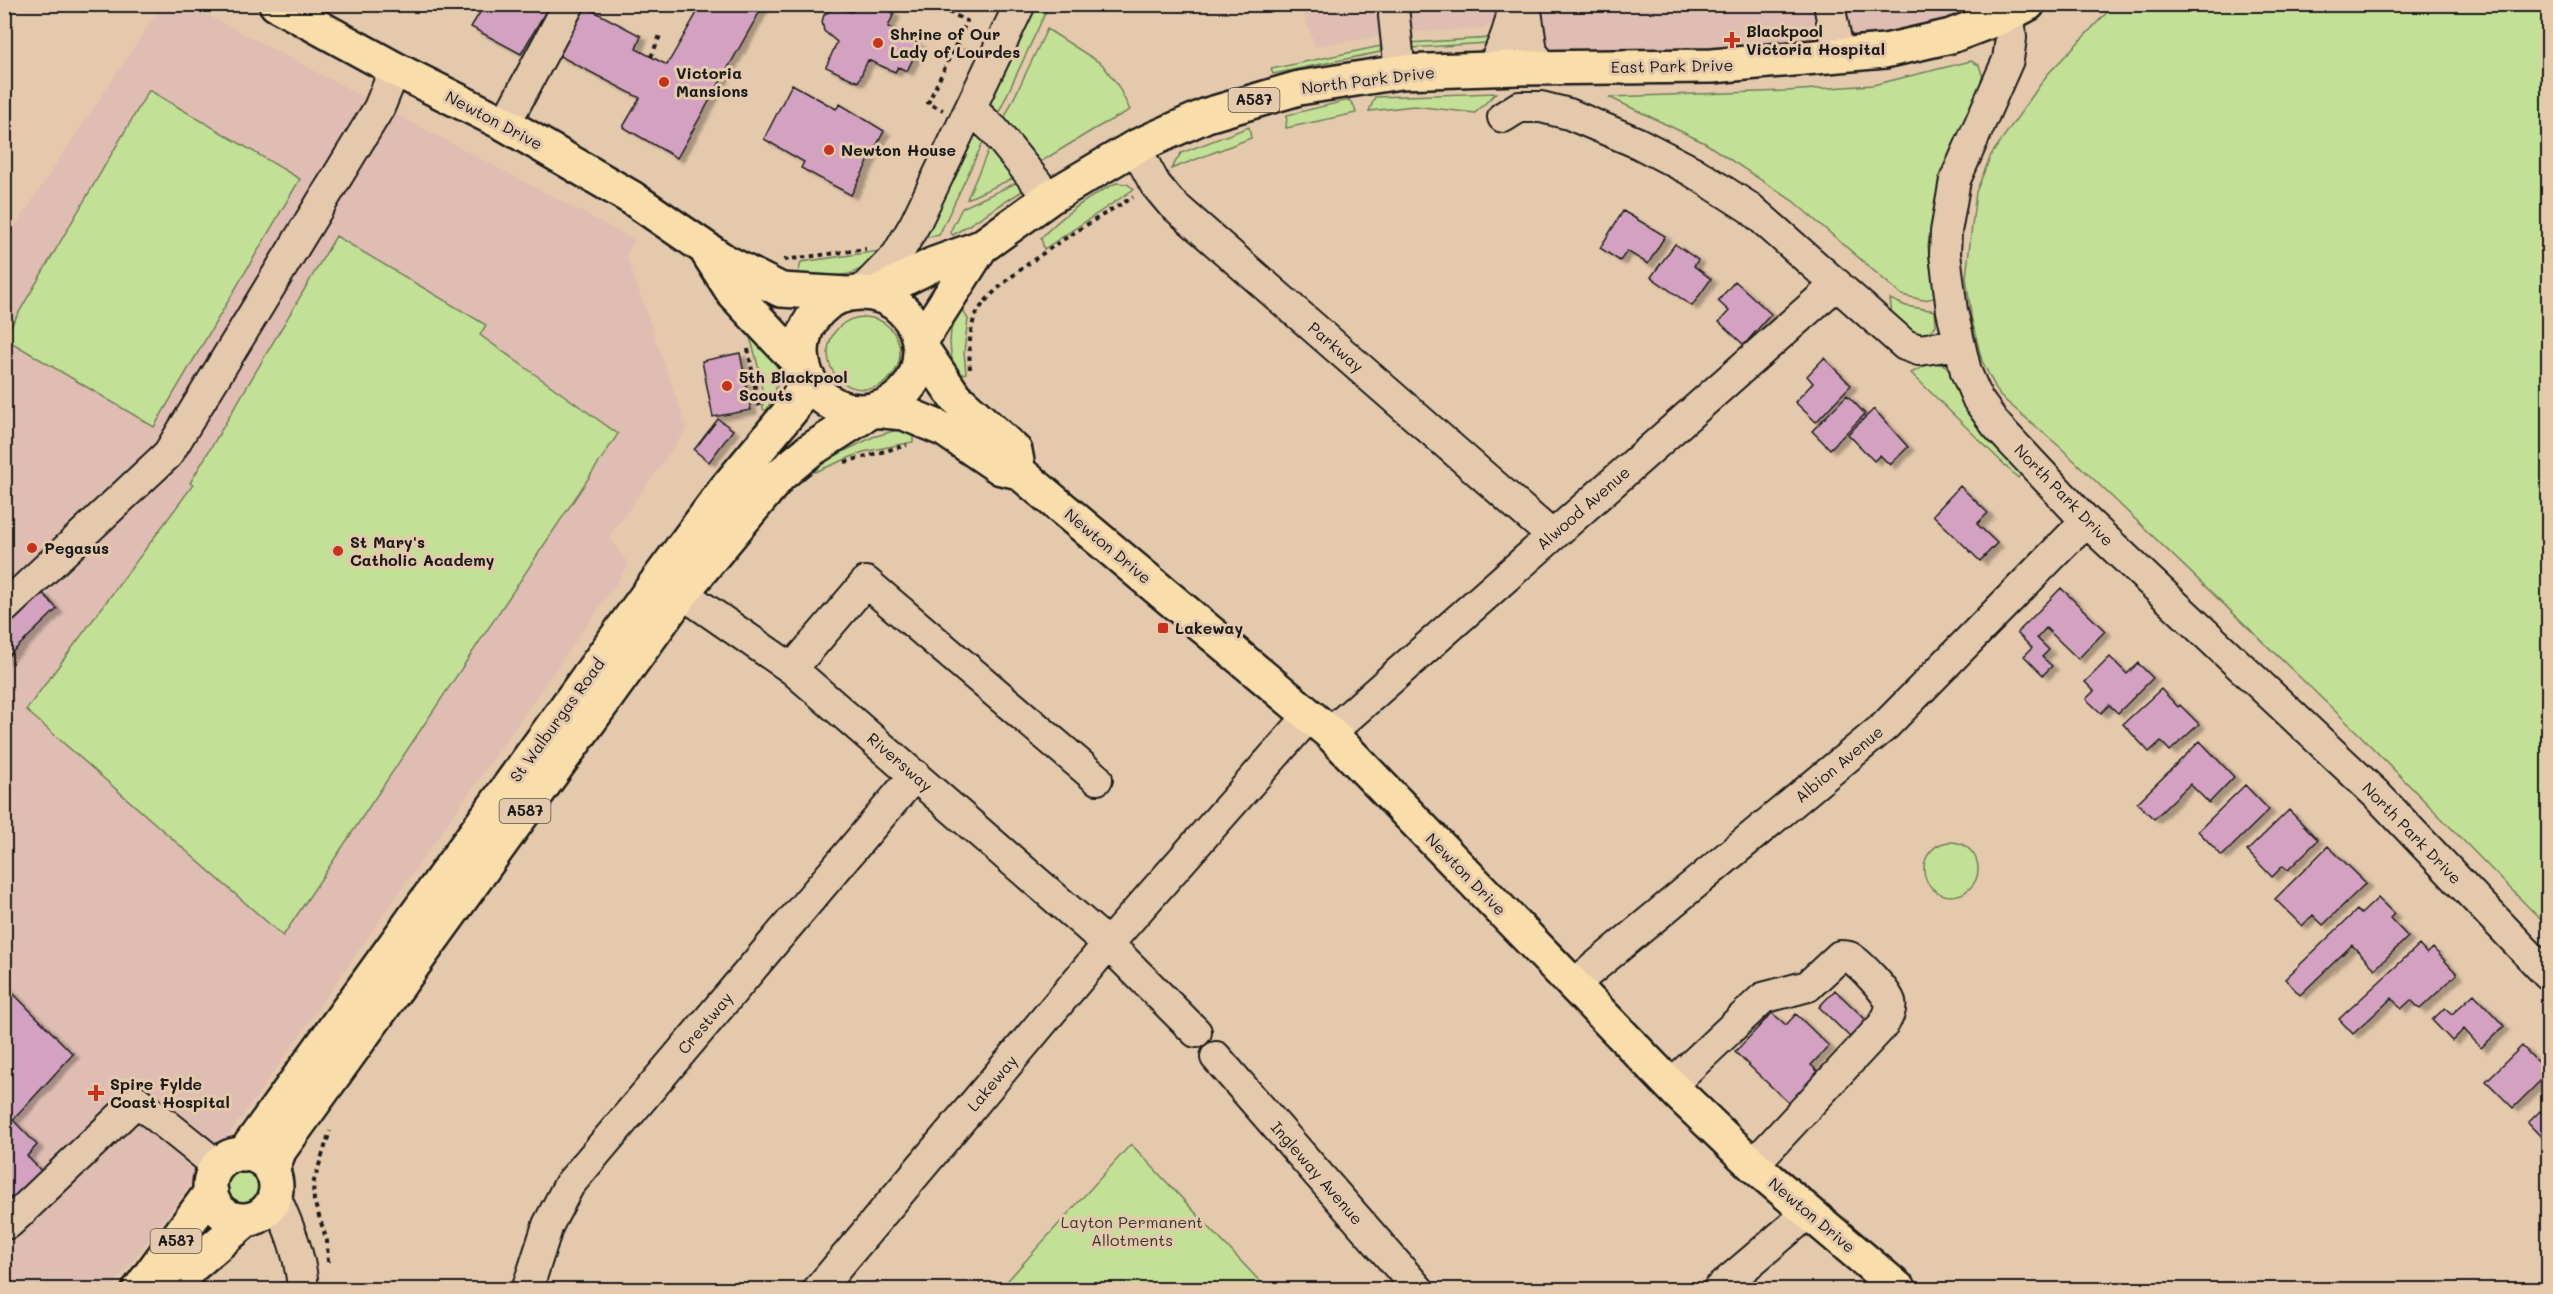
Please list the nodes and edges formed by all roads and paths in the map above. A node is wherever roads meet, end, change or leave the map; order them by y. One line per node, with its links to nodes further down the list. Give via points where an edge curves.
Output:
1 (276, 4): 14 (main road, Newton Drive)
2 (569, 4): 19 (street)
3 (932, 4): 17 (path, via 967,21 928,103)
4 (1020, 4): 17 (street)
5 (1513, 4): 15 (street, via 1507,33)
6 (1525, 4): 13 (street, via 1532,51)
7 (1829, 4): 11 (street)
8 (2018, 9): 11 (main road, East Park Drive / A587, via 1919,45); 31 (street, East Park Drive, via 2008,60 1956,180 1946,232 1947,278)
9 (1394, 16): 16 (street)
10 (661, 33): 12 (path)
11 (1839, 56): 13 (main road, East Park Drive / A587, via 1712,66)
12 (651, 57)
13 (1544, 68): 15 (main road, North Park Drive / A587)
14 (395, 69): 19 (main road, Newton Drive); 42 (street, via 379,108 168,454)
15 (1492, 69): 16 (main road, North Park Drive / A587)
16 (1400, 72): 20 (main road, North Park Drive / A587, via 1265,97 1207,116)
17 (968, 115): 22 (street, via 994,130); 28 (street, via 897,255)
18 (1503, 117): 27 (street, via 1519,107 1541,107 1569,114 1628,139 1692,171 1750,208)
19 (505, 124): 25 (main road, Newton Drive, via 632,198)
20 (1135, 147): 21 (street, Parkway); 22 (main road, North Park Drive / A587)
21 (1155, 184): 33 (path, via 1081,227 990,297 975,318); 40 (street, Parkway, via 1170,202)
22 (1049, 198): 23 (main road, North Park Drive / A587)
23 (981, 247): 28 (main road, North Park Drive / A587); 30 (main road, North Park Drive / A587)
24 (870, 248): 26 (path)
25 (705, 249): 28 (main road, Newton Drive, via 781,290); 32 (main road, Newton Drive, via 734,294)
26 (778, 259)
27 (1838, 284): 31 (street, via 1905,345 1919,350); 40 (street, Alwood Avenue)
28 (860, 294): 30 (main road, via 901,308 913,325); 32 (main road, via 825,305 809,322 802,343)
29 (747, 344): 35 (path)
30 (919, 344): 34 (main road, via 919,365 907,389 896,400); 38 (main road, Newton Drive, via 954,397 1015,452)
31 (1959, 344): 39 (street, North Park Drive, via 1978,400 1996,425)
32 (805, 371): 34 (main road, via 813,387 833,405); 55 (main road, St Walburgas Road / A587, via 792,409 724,490)
33 (970, 375)
34 (873, 410): 38 (main road, Newton Drive, via 904,412 945,430 1001,468); 41 (main road, St Walburgas Road / A587, via 795,462 767,489)
35 (760, 412)
36 (912, 444): 37 (path)
37 (844, 463)
38 (1019, 472): 44 (main road, Newton Drive)
39 (2086, 521): 48 (street, North Park Drive, via 2376,794); 49 (street, Albion Avenue, via 1885,726)
40 (1551, 535): 44 (street, Alwood Avenue)
41 (682, 593): 43 (street, Riversway); 56 (main road, St Walburgas Road / A587, via 279,1151)
42 (4, 608)
43 (792, 669): 45 (street, Riversway); 46 (street, via 866,582)
44 (1320, 724): 47 (street, Lakeway); 49 (main road, Newton Drive)
45 (915, 775): 47 (street, Riversway); 62 (street, Crestway, via 569,1185 548,1225)
46 (1096, 779)
47 (1108, 944): 50 (street); 63 (street, Lakeway)
48 (2548, 975)
49 (1573, 985): 52 (main road, Newton Drive)
50 (1196, 1032)
51 (1216, 1057): 64 (street, Ingleway Avenue)
52 (1671, 1085): 54 (main road, Newton Drive); 54 (street, via 1763,998 1808,986 1840,956 1848,956 1857,963 1888,995 1889,1015)
53 (331, 1129): 59 (path, via 313,1184 314,1201 327,1241)
54 (1753, 1165): 57 (main road, Newton Drive)
55 (224, 1171): 56 (main road, via 255,1157 263,1162); 56 (main road, via 215,1204 223,1213 234,1219); 58 (street, via 137,1101 9,1223); 60 (main road, St Walburgas Road / A587)
56 (261, 1202): 59 (street, via 294,1239); 61 (main road, St Walburgas Road / A587, via 191,1267)
57 (1808, 1213): 65 (street); 66 (main road, Newton Drive)
58 (4, 1223)
59 (311, 1276)
60 (139, 1290)
61 (173, 1290)
62 (527, 1290)
63 (818, 1290)
64 (1419, 1290)
65 (1718, 1290)
66 (1900, 1290)

